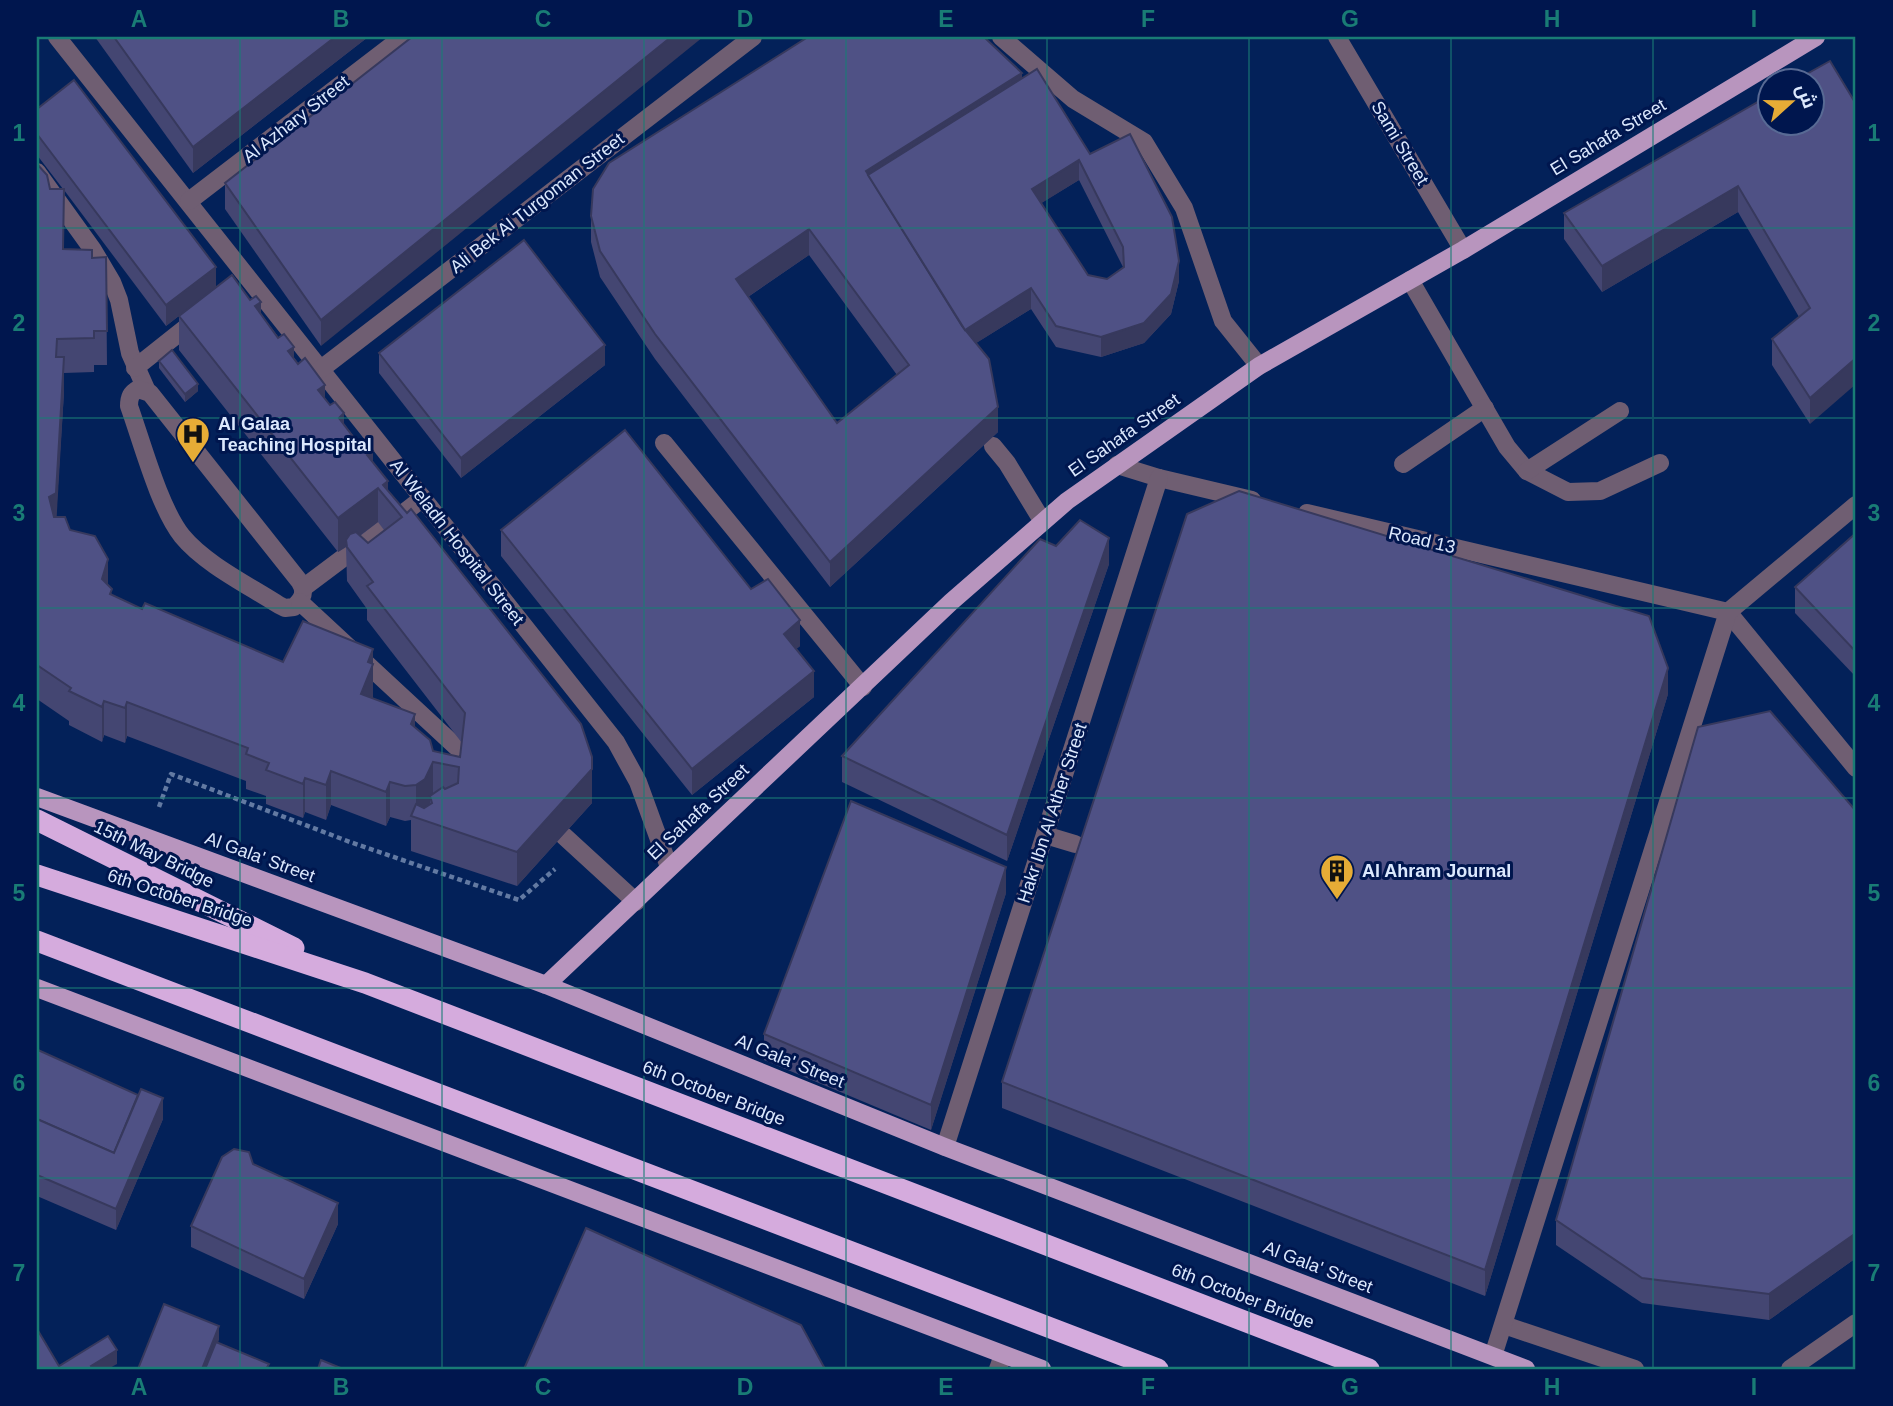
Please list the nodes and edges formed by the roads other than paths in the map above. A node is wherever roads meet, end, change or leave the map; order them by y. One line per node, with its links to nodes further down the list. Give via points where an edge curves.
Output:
1 (57, 37): 8 (street, Al Weladh Hospital Street)
2 (403, 37): 8 (street, Al Azhary Street)
3 (753, 37): 16 (street, Ali Bek Al Turgoman Street)
4 (1001, 37): 14 (street, via 1073,100 1144,142 1184,208 1223,321)
5 (1337, 37): 9 (street, Sami Street)
6 (1816, 37): 9 (main road, El Sahafa Street)
7 (37, 172): 15 (street, via 112,282)
8 (189, 201): 10 (street, Al Weladh Hospital Street)
9 (1463, 250): 11 (main road, El Sahafa Street)
10 (248, 277): 12 (street); 16 (street, Al Weladh Hospital Street)
11 (1410, 280): 14 (main road, El Sahafa Street); 18 (street)
12 (232, 291)
13 (214, 305): 15 (street)
14 (1259, 366): 24 (main road, El Sahafa Street)
15 (135, 368): 17 (street)
16 (321, 369): 27 (street, Al Weladh Hospital Street)
17 (146, 389): 32 (street); 32 (street, via 132,393 129,406 167,512 182,536 201,555 285,608 294,607)
18 (1485, 408): 23 (street); 25 (street)
19 (1620, 411): 25 (street)
20 (664, 443): 34 (street)
21 (993, 446): 31 (street)
22 (1660, 463): 25 (street, via 1600,491 1568,492)
23 (1403, 464)
24 (1117, 465): 26 (street); 31 (main road, El Sahafa Street)
25 (1527, 471)
26 (1159, 478): 28 (street); 39 (street, Hakr Ibn Al Ather Street)
27 (423, 498): 32 (street); 42 (street, Al Weladh Hospital Street, via 616,742 638,782)
28 (1268, 503)
29 (1856, 505): 33 (street)
30 (1295, 510): 33 (street, Road 13)
31 (1043, 522): 34 (main road, El Sahafa Street)
32 (302, 595): 35 (street)
33 (1728, 612): 36 (street); 51 (street)
34 (863, 687): 42 (main road, El Sahafa Street)
35 (464, 754)
36 (1856, 768)
37 (37, 797): 47 (main road, Al Gala' Street)
38 (37, 820): 46 (highway, 15th May Bridge)
39 (1045, 835): 41 (street); 49 (street, Hakr Ibn Al Ather Street)
40 (564, 836): 44 (street)
41 (1074, 844)
42 (669, 867): 44 (main road, El Sahafa Street)
43 (37, 875): 46 (highway, 6th October Bridge)
44 (636, 902): 47 (main road, El Sahafa Street)
45 (37, 941): 55 (highway)
46 (365, 983): 56 (highway, 6th October Bridge)
47 (546, 985): 49 (main road, Al Gala' Street)
48 (37, 988): 53 (main road)
49 (945, 1147): 52 (main road, Al Gala' Street)
50 (1856, 1323): 59 (street)
51 (1504, 1325): 52 (street); 58 (street)
52 (1493, 1356): 57 (main road, Al Gala' Street)
53 (1001, 1362): 54 (main road)
54 (1042, 1369)
55 (1158, 1369)
56 (1369, 1369)
57 (1526, 1369)
58 (1635, 1369)
59 (1790, 1369)

